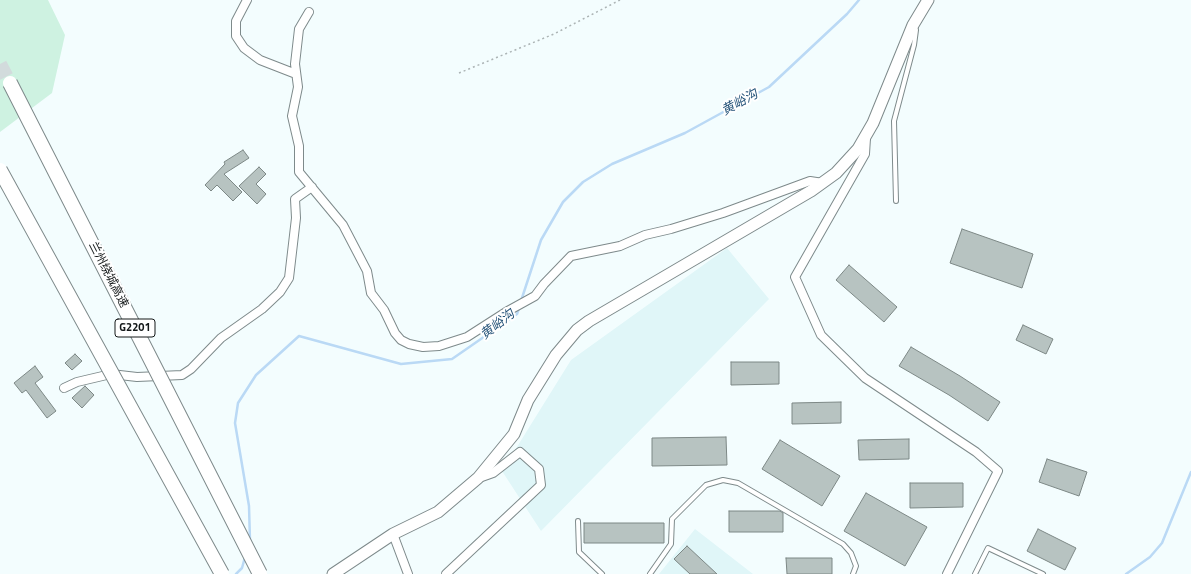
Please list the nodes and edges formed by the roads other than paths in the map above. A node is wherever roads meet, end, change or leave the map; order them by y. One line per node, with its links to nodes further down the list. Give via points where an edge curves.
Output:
1 (248, 0): 5 (street, via 236,21 236,36 244,48 260,60)
2 (928, 0): 4 (main road)
3 (309, 12): 5 (street, via 299,29)
4 (916, 19): 7 (main road); 11 (lane, via 914,45 894,121)
5 (296, 74): 10 (street, via 298,87 292,116 299,146 300,172)
6 (10, 83): 17 (highway, 兰州绕城高速 / G2201, bridge)
7 (866, 135): 9 (main road, via 858,149); 24 (street, via 865,154 795,277 821,335 864,378 976,452 998,471)
8 (0, 170): 16 (highway, bridge)
9 (823, 183): 10 (street, via 810,181 723,213 645,235 620,246 571,256 535,296 467,337 439,346 423,347 401,340 395,333 384,310 371,293 366,271 343,225); 13 (main road, via 588,321 577,330 556,355 528,400 514,434)
10 (312, 187): 12 (street, via 295,199 296,218 289,278 280,292 262,309 221,338 191,369 182,375 137,377 111,374 77,382)
11 (896, 201)
12 (64, 388)
13 (478, 478): 15 (main road, via 438,512); 20 (street, via 493,473 520,452 539,469 541,485)
14 (578, 521): 21 (lane, via 579,552)
15 (393, 534): 18 (main road); 19 (street)
16 (222, 574)
17 (260, 574)
18 (333, 574)
19 (408, 574)
20 (446, 574)
21 (602, 574)
22 (650, 574): 23 (lane, via 671,544 672,519 706,484 723,480 738,483 843,544 851,553 856,566)
23 (853, 574)
24 (947, 574)
25 (975, 574): 26 (lane, via 988,548)
26 (1043, 574)

